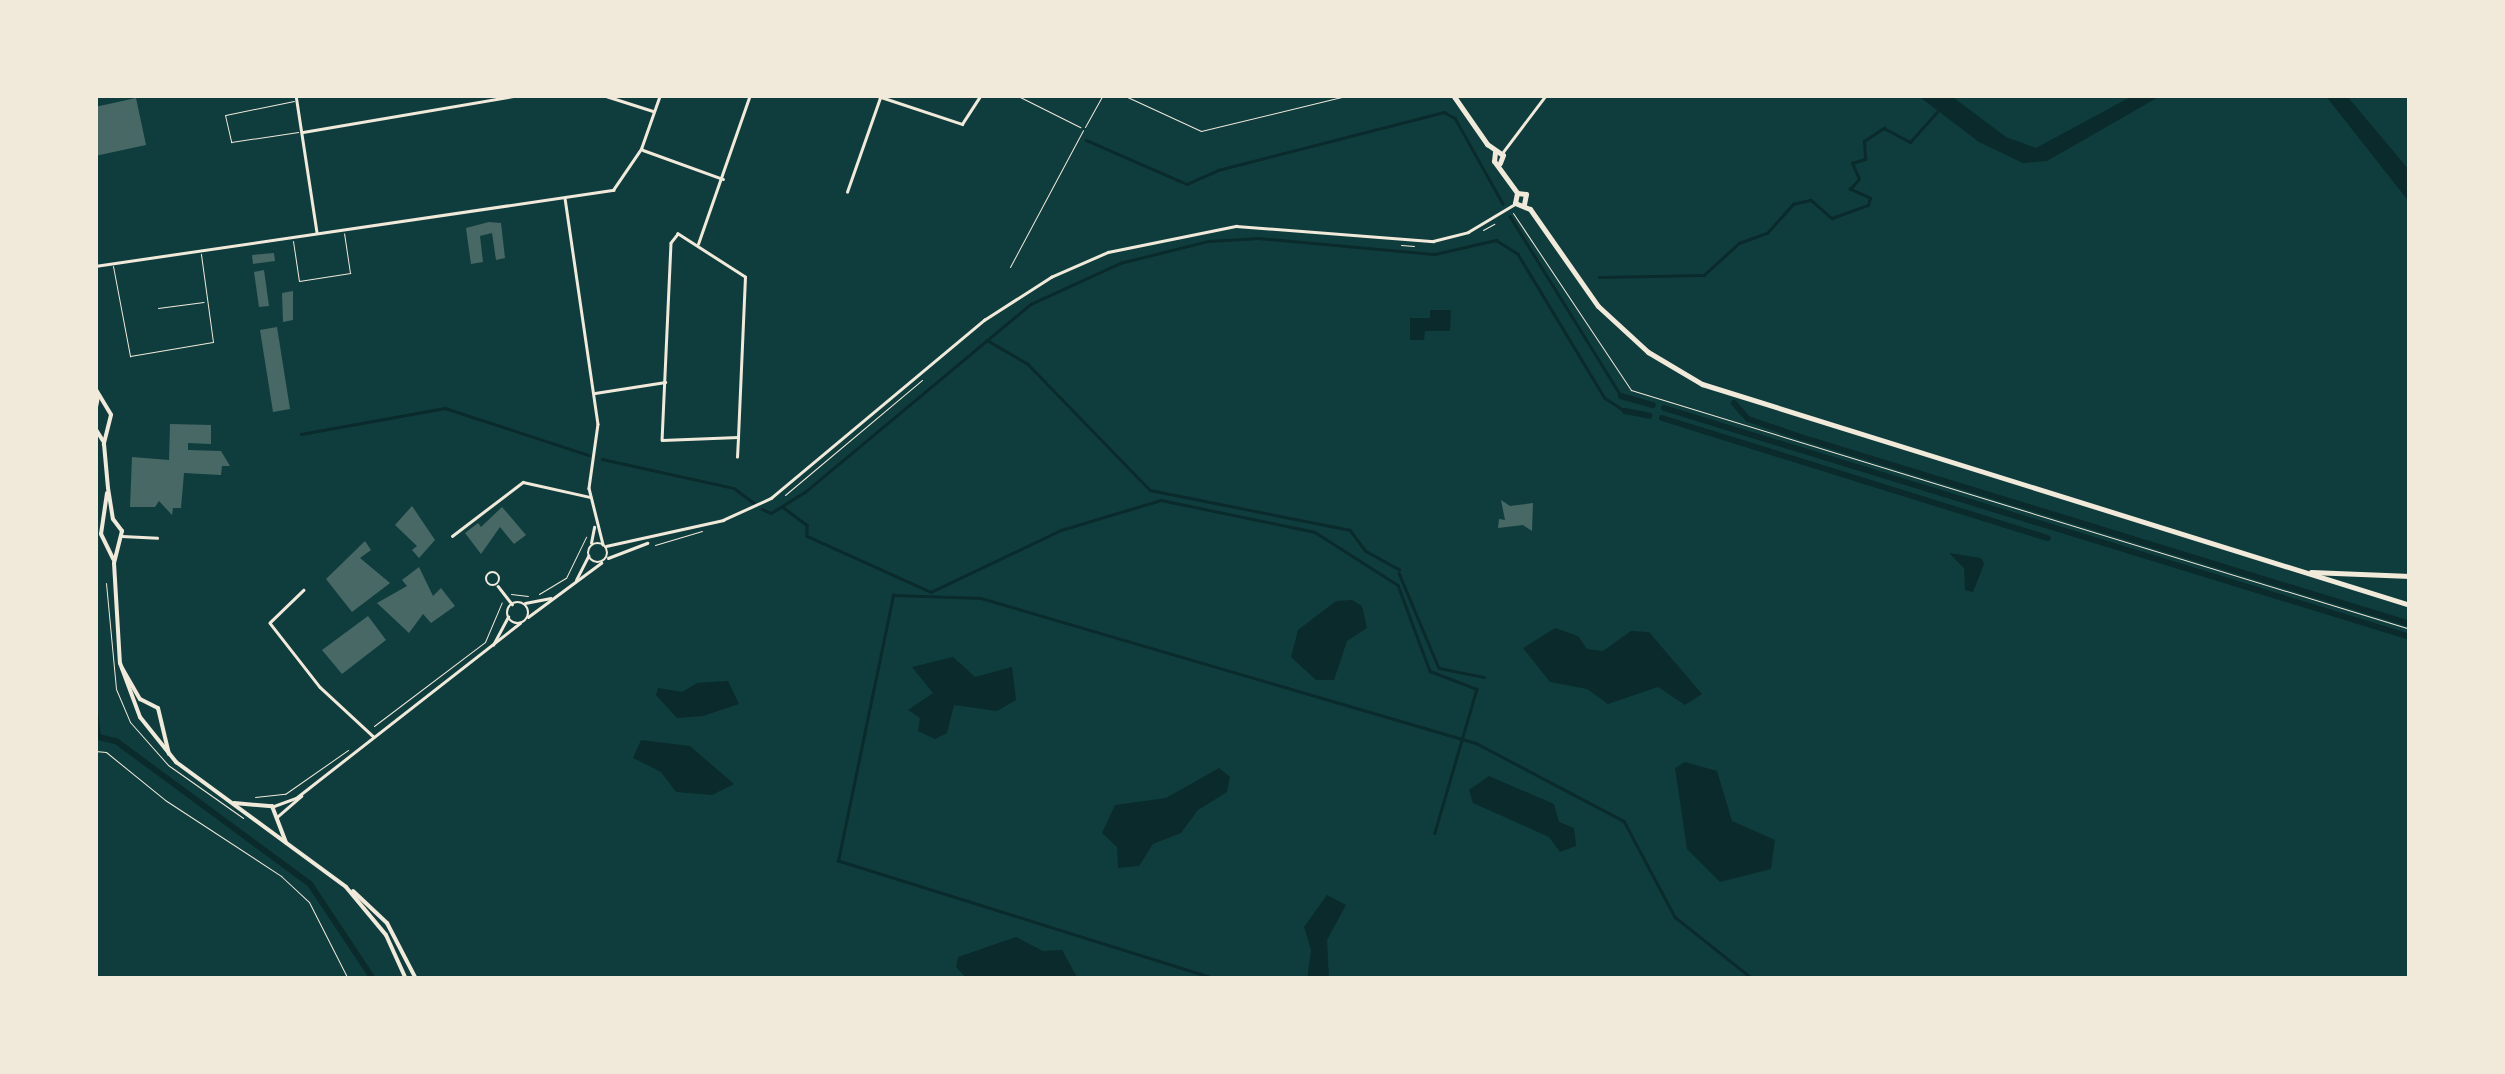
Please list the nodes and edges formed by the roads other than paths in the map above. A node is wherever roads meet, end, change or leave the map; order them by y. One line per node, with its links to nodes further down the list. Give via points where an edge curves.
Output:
1 (603, 95): 14 (street)
2 (660, 95): 14 (street)
3 (750, 95): 19 (street)
4 (980, 95): 12 (street, via 962,124)
5 (1016, 95): 15 (lane)
6 (1103, 95): 15 (lane)
7 (1123, 95): 8 (lane, via 1196,131)
8 (1350, 95)
9 (1453, 95): 18 (main road)
10 (1546, 95): 18 (street)
11 (520, 96): 16 (street)
12 (878, 96): 20 (street)
13 (297, 98): 16 (street); 16 (lane, via 224,115 231,142)
14 (654, 112): 17 (street)
15 (1083, 130): 32 (lane)
16 (303, 132): 26 (street)
17 (641, 149): 19 (street); 22 (street, via 622,185)
18 (1499, 153): 21 (main road, via 1494,161)
19 (723, 179): 28 (street)
20 (847, 192)
21 (1517, 193): 23 (main road, via 1526,194); 24 (main road)
22 (565, 197): 25 (street); 37 (street)
23 (1524, 204): 24 (main road); 62 (main road, via 1612,321 1702,384)
24 (1513, 205): 55 (street, via 1468,232 1433,241 1236,226 1108,252 1051,277 984,320 771,498)
25 (343, 230): 26 (street); 27 (lane, via 350,273 299,281)
26 (317, 233): 27 (street)
27 (292, 237): 29 (street)
28 (698, 244): 35 (street, via 678,234 670,243); 43 (street, via 745,277)
29 (200, 250): 30 (street); 33 (lane)
30 (112, 264): 31 (street); 33 (lane, via 126,356 213,342)
31 (95, 266)
32 (1010, 266)
33 (208, 301): 34 (lane)
34 (158, 308)
35 (665, 382): 37 (street); 43 (street, via 664,444)
36 (95, 388): 38 (street)
37 (594, 394): 47 (street, via 599,434)
38 (98, 398): 39 (street); 40 (street)
39 (95, 408): 40 (street)
40 (106, 408): 41 (street)
41 (108, 424): 42 (street); 44 (street)
42 (95, 428): 44 (street)
43 (738, 437): 45 (street)
44 (104, 444): 46 (street)
45 (738, 457)
46 (108, 488): 48 (street); 50 (street)
47 (591, 497): 49 (street); 51 (street, via 522,482)
48 (116, 524): 50 (street); 53 (street)
49 (595, 525): 56 (street); 57 (street)
50 (104, 526): 54 (street)
51 (452, 536)
52 (157, 538): 53 (street)
53 (120, 539): 54 (street); 60 (street)
54 (106, 542): 60 (street)
55 (648, 542): 56 (street); 59 (street)
56 (605, 545): 57 (street); 59 (street)
57 (591, 546): 58 (street)
58 (588, 555): 61 (street); 64 (street)
59 (606, 559): 61 (street)
60 (114, 563): 75 (street)
61 (601, 563): 64 (street)
62 (2298, 570): 63 (main road); 70 (main road)
63 (2410, 576)
64 (576, 582): 67 (street)
65 (497, 585): 69 (street)
66 (304, 590): 80 (street, via 270,623 320,687)
67 (557, 596): 68 (street); 72 (street)
68 (522, 602): 69 (street); 72 (street)
69 (512, 604): 71 (street)
70 (2410, 606)
71 (508, 614): 73 (street); 74 (street)
72 (528, 617): 73 (street)
73 (520, 623): 74 (street)
74 (492, 646): 80 (street)
75 (120, 663): 76 (street, via 135,693); 77 (street)
76 (149, 703): 77 (street); 78 (street)
77 (139, 714): 79 (street)
78 (158, 718): 79 (street); 81 (street)
79 (148, 723): 81 (street)
80 (374, 737): 82 (street)
81 (169, 754): 83 (street)
82 (305, 791): 85 (street); 86 (street)
83 (229, 801): 84 (street); 87 (street)
84 (263, 806): 85 (street); 87 (street)
85 (272, 806): 86 (street)
86 (277, 818): 87 (street); 88 (street)
87 (262, 822): 88 (street)
88 (289, 845): 89 (street)
89 (346, 887): 90 (street, via 386,935); 91 (street, via 387,924)
90 (406, 979)
91 (416, 979)

